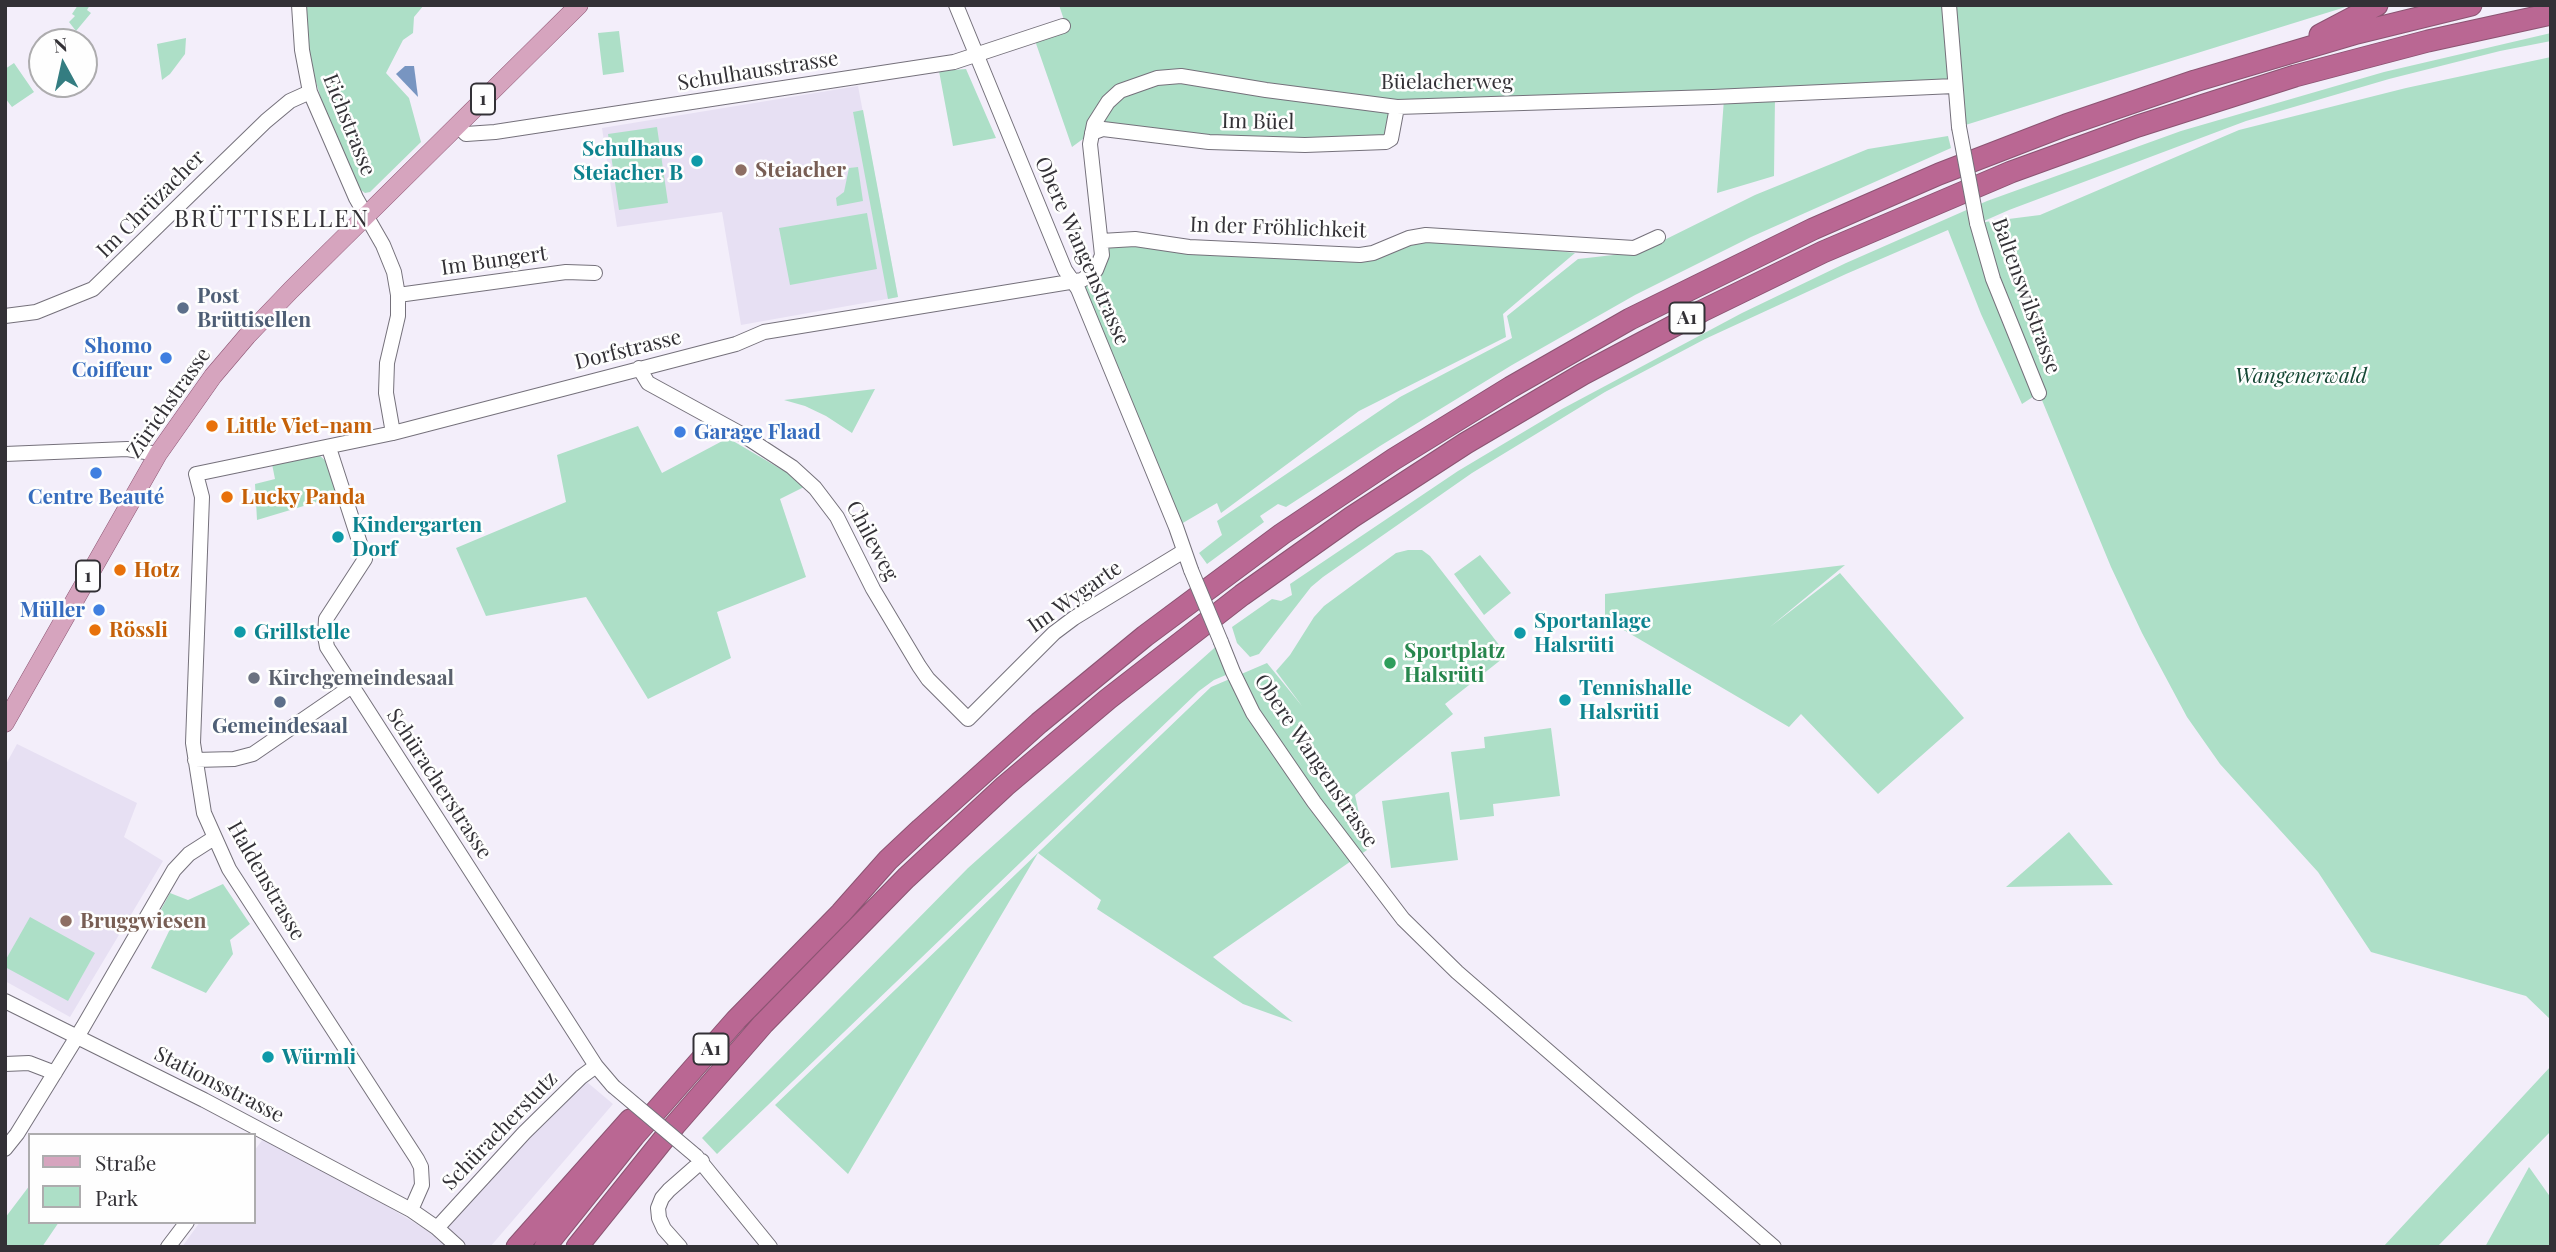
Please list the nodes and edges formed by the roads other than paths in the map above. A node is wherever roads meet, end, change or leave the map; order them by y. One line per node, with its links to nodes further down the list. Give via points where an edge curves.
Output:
1 (299, 5): 12 (street, Eichstrasse)
2 (579, 5): 14 (main road, Zürichstrasse / 1)
3 (956, 5): 10 (street, Obere Wangenstrasse)
4 (1949, 5): 11 (street, Baltenswilstrasse)
5 (2377, 5): 9 (highway, A1)
6 (2471, 5): 9 (highway, A1)
7 (2551, 14): 52 (highway, A1, via 2295,76 2011,172 1714,304 1466,443 1242,595 1005,786 905,878 791,995 684,1115)
8 (1063, 26): 10 (street, Schulhausstrasse)
9 (2287, 52): 36 (highway, A1, via 2091,116 1875,201 1690,288 1511,387 1338,496 1172,615 1039,723)
10 (977, 57): 14 (street, Schulhausstrasse, via 495,132 466,134); 20 (street, Obere Wangenstrasse)
11 (1954, 86): 13 (street, Büelacherweg); 24 (street, Baltenswilstrasse, bridge, via 1977,223 1993,279)
12 (310, 92): 16 (street, Eichstrasse); 22 (street, Im Chrüzacher, via 266,121 93,289 36,312)
13 (1397, 107): 15 (street, Büelacherweg, via 1181,76 1157,78 1120,91 1108,102); 15 (street, Im Büel, via 1391,138 1386,142 1305,145 1209,142 1103,129)
14 (458, 126): 16 (main road, Zürichstrasse / 1)
15 (1091, 133): 18 (street)
16 (366, 216): 21 (street, Eichstrasse, via 391,264); 28 (main road, Zürichstrasse / 1, via 237,347)
17 (1658, 237): 18 (street, In der Fröhlichkeit, via 1634,248 1426,235 1360,255 1189,247 1135,239)
18 (1101, 241): 20 (street, via 1096,270 1085,279)
19 (596, 273): 21 (street, Im Bungert, via 566,272)
20 (1072, 281): 23 (street, Dorfstrasse, via 764,332 736,344); 30 (street, Obere Wangenstrasse)
21 (398, 295): 25 (street, Eichstrasse, via 386,379)
22 (5, 316)
23 (639, 368): 25 (street, Dorfstrasse); 32 (street, Chileweg, via 648,383 743,435 816,488 837,517 919,666)
24 (2039, 393)
25 (393, 433): 26 (street, Dorfstrasse)
26 (328, 448): 29 (street, Dorfstrasse); 31 (street, Schüracherstrasse, via 365,559 325,626 327,647)
27 (5, 454): 28 (street, via 127,449)
28 (158, 454): 33 (main road, Zürichstrasse / 1)
29 (197, 474): 34 (street, Haldenstrasse, via 202,497)
30 (1184, 551): 32 (street, Im Wygarte, via 1054,633); 55 (street, Obere Wangenstrasse, bridge, via 1254,713 1314,802 1403,919 1489,1000)
31 (352, 686): 34 (street, via 253,754); 40 (street, Schüracherstrasse)
32 (968, 719)
33 (5, 723)
34 (195, 760): 35 (street, Haldenstrasse, via 204,813)
35 (214, 838): 38 (street, via 174,870); 45 (street, Haldenstrasse, via 229,869 417,1159 422,1185)
36 (888, 860): 50 (highway, via 833,906 718,1022); 51 (highway, A1, via 736,1020)
37 (5, 1001): 38 (street, Stationsstrasse)
38 (77, 1037): 41 (street); 42 (street, Stationsstrasse)
39 (5, 1064): 41 (street, via 29,1063)
40 (596, 1066): 44 (street, Schüracherstrasse, bridge); 47 (street, Schüracherstutz, via 524,1133)
41 (55, 1073): 43 (street)
42 (256, 1131): 45 (street, Stationsstrasse)
43 (5, 1149)
44 (699, 1159): 53 (street, via 658,1208 664,1229); 54 (street)
45 (411, 1210): 47 (street)
46 (185, 1224): 48 (street)
47 (437, 1228): 49 (street)
48 (168, 1247)
49 (458, 1247)
50 (517, 1247)
51 (545, 1247)
52 (577, 1247)
53 (680, 1247)
54 (770, 1247)
55 (1774, 1247)

